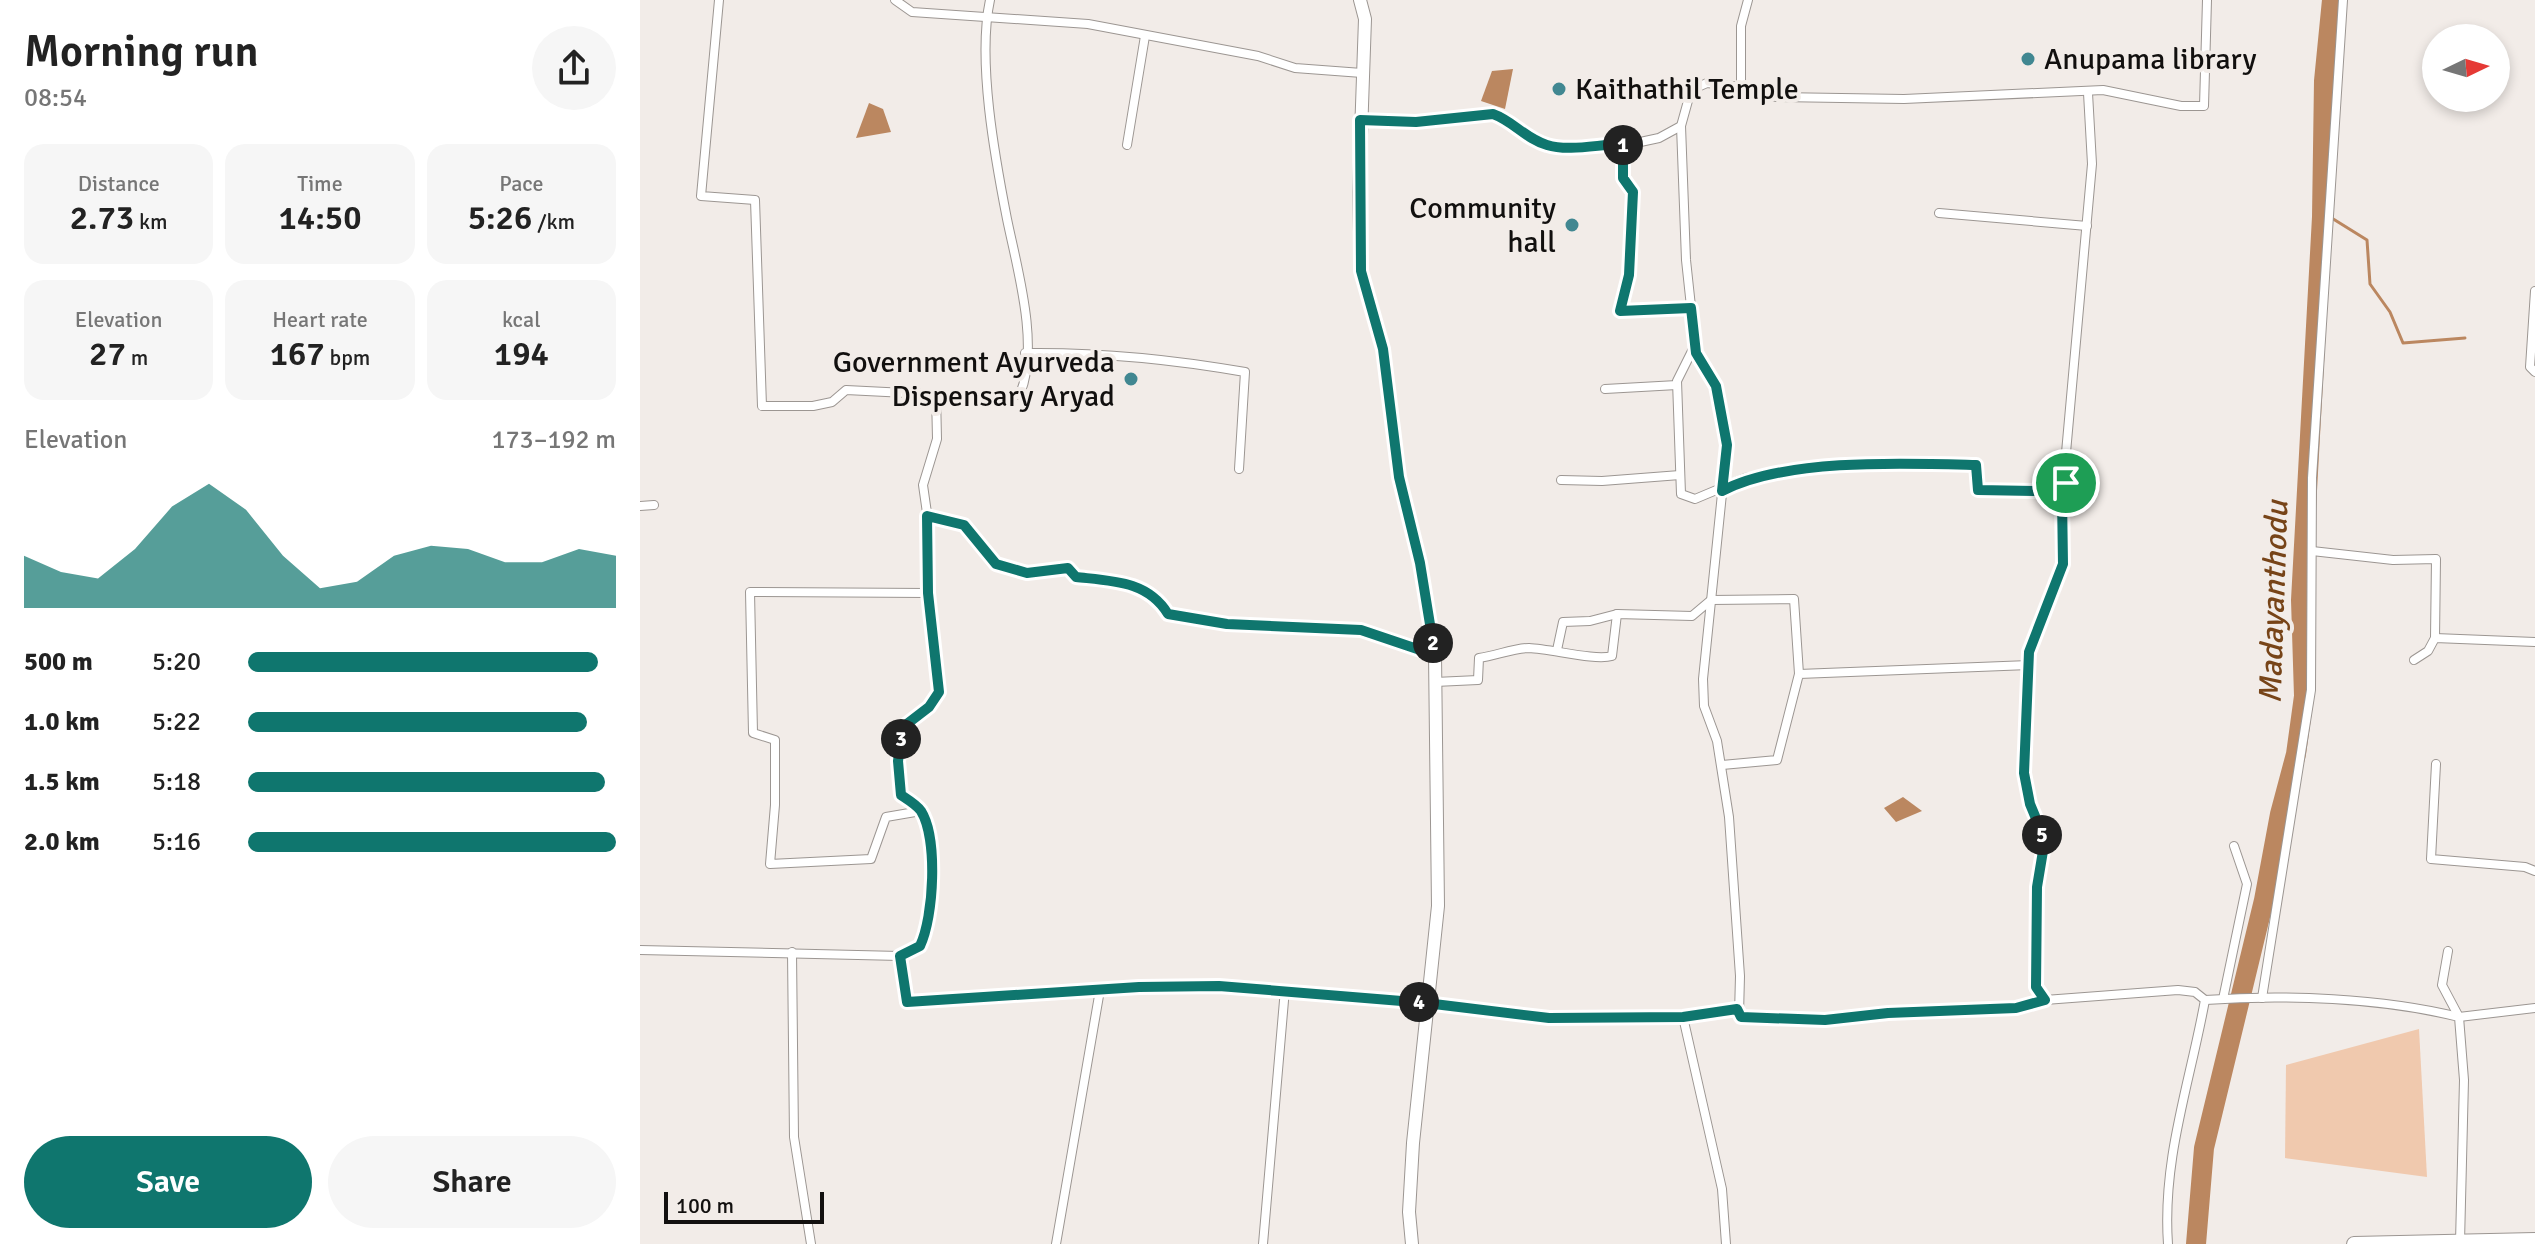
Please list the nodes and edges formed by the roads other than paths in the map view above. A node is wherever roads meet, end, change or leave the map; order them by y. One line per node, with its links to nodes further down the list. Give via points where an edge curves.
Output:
1 (719, 0): 27 (street, via 701,196 755,200 762,406 813,406 832,402 846,390)
2 (895, 0): 8 (street, via 912,12)
3 (990, 0): 8 (street)
4 (1360, 0): 10 (main road, via 1365,19)
5 (1748, 0): 11 (street, via 1741,26)
6 (2207, 0): 12 (street, via 2204,106 2103,90)
7 (2343, 0): 36 (street, via 2312,478)
8 (987, 17): 9 (street, via 1088,24); 23 (street, via 987,78 1023,292)
9 (1145, 36): 10 (street, via 1258,56 1295,68); 16 (street)
10 (1362, 73): 13 (main road)
11 (1741, 87): 12 (street, via 1776,97); 14 (street, via 1707,83 1691,90)
12 (2088, 93): 18 (street, via 2092,164)
13 (1360, 120): 15 (street, via 1416,122 1493,114 1548,146); 43 (main road, via 1361,271 1383,349 1399,477)
14 (1681, 126): 15 (street, via 1659,138); 21 (street)
15 (1623, 144): 21 (street, via 1623,178 1633,192 1629,275 1620,311)
16 (1127, 145)
17 (1939, 213): 18 (street)
18 (2087, 226): 31 (street)
19 (2535, 291): 20 (street)
20 (2534, 305): 24 (street, via 2530,367)
21 (1691, 308): 22 (street)
22 (1695, 345): 25 (street); 32 (street, via 1716,386 1727,445)
23 (1025, 353): 27 (street, via 1020,394); 28 (street, via 1093,352 1245,372)
24 (2535, 372)
25 (1677, 385): 26 (street); 29 (street)
26 (1605, 389)
27 (936, 394): 35 (street, via 937,439 923,485)
28 (1239, 469)
29 (1680, 475): 30 (street); 32 (street, via 1681,494 1695,499)
30 (1561, 480)
31 (2066, 483): 32 (street, via 2035,491 1978,490 1976,465 1880,464 1745,478); 45 (street, via 2063,564)
32 (1722, 491): 38 (street)
33 (654, 505): 34 (street)
34 (640, 506)
35 (927, 516): 37 (street); 43 (street, via 964,525 996,564 1027,573 1068,568 1076,577 1116,581 1157,596 1168,614 1227,624 1361,630)
36 (2312, 551): 40 (street, via 2436,559); 59 (street, via 2311,690)
37 (928, 593): 50 (street, via 939,692 903,727 898,761 901,795); 50 (street, via 750,592 753,733 775,740 770,864 871,859 886,817)
38 (1711, 600): 39 (street, via 1692,616); 46 (street, via 1794,599); 49 (street, via 1704,706)
39 (1617, 614): 42 (street, via 1563,622); 42 (street, via 1612,656 1600,660)
40 (2435, 638): 41 (street); 44 (street)
41 (2535, 642)
42 (1557, 650): 47 (street, via 1524,648 1479,658 1478,680)
43 (1435, 655): 47 (main road)
44 (2414, 660)
45 (2029, 665): 46 (street); 61 (street, via 2024,773 2042,833 2036,987)
46 (1799, 674): 49 (street, via 1777,760)
47 (1435, 682): 63 (main road, via 1438,906)
48 (2436, 764): 52 (street, via 2431,859)
49 (1722, 765): 65 (street, via 1740,976)
50 (921, 811): 56 (street, via 932,857 933,894 920,946)
51 (2234, 846): 60 (street, via 2247,884)
52 (2535, 871)
53 (640, 950): 55 (street)
54 (2448, 951): 67 (street, via 2442,985)
55 (792, 952): 56 (street); 70 (street, via 794,1137)
56 (900, 956): 58 (street, via 905,1001 911,1003)
57 (1285, 989): 58 (street); 63 (street); 72 (street)
58 (1100, 990): 71 (street)
59 (2262, 998): 60 (street); 67 (street, via 2347,1002)
60 (2223, 999): 62 (street)
61 (2045, 1000): 62 (street, via 2178,990 2195,992); 65 (street, via 2016,1008 1825,1020 1741,1017)
62 (2205, 1000): 75 (street, via 2172,1142)
63 (1426, 1003): 66 (street, via 1549,1018); 73 (main road, via 1409,1212)
64 (2535, 1008): 67 (street)
65 (1737, 1009): 66 (street)
66 (1683, 1017): 74 (street, via 1722,1189)
67 (2459, 1017): 69 (street, via 2464,1080)
68 (2535, 1240): 69 (main road)
69 (2460, 1242): 76 (main road)
70 (811, 1244)
71 (1056, 1244)
72 (1263, 1244)
73 (1412, 1244)
74 (1726, 1244)
75 (2168, 1244)
76 (2354, 1244)

